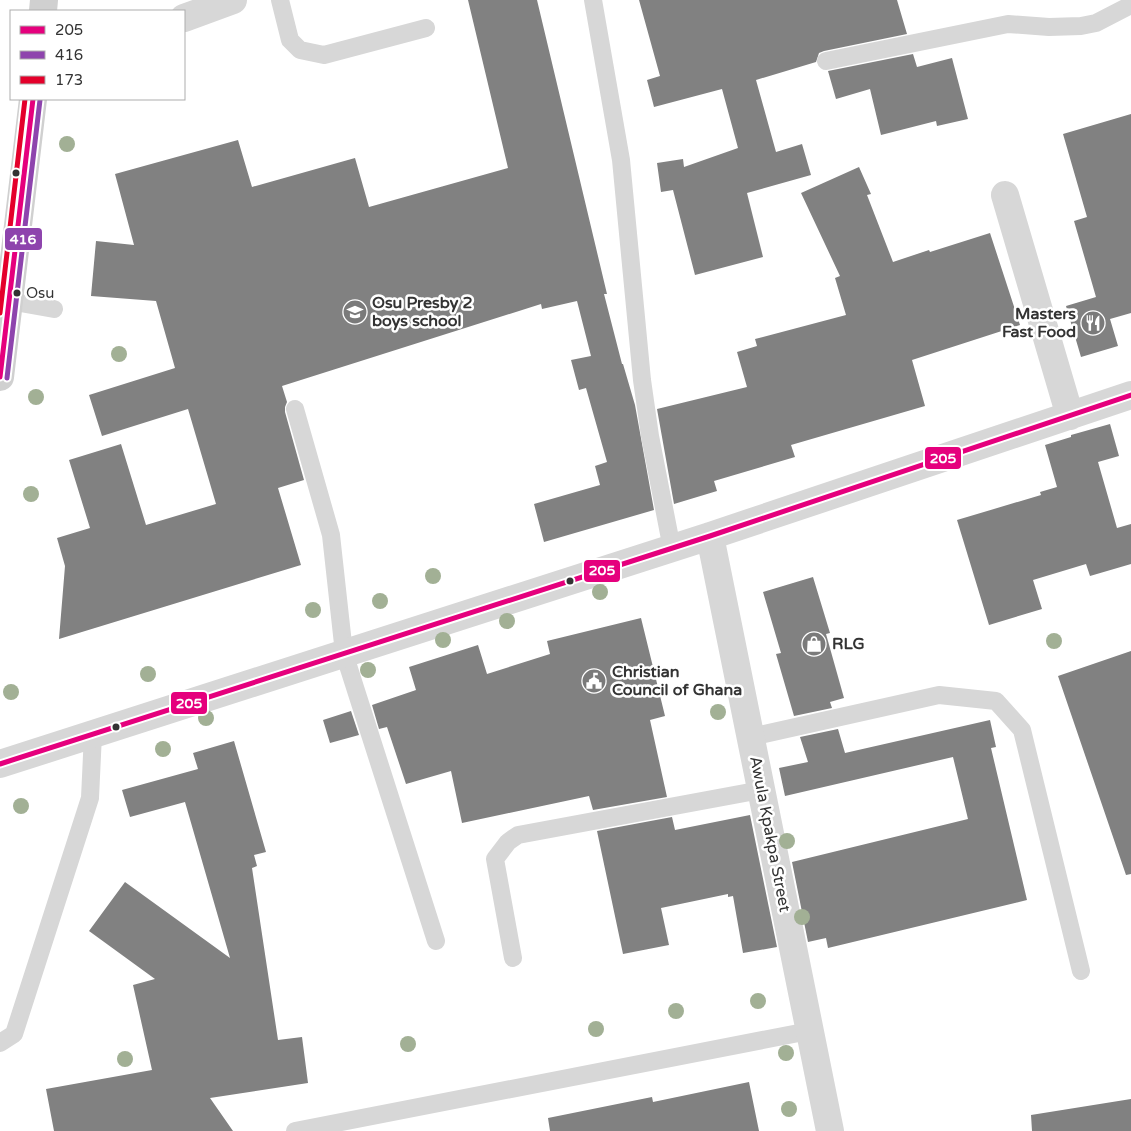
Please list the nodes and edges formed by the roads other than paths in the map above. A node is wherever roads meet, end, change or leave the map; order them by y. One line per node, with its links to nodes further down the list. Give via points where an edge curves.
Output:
1 (233, 0): 5 (street)
2 (280, 0): 6 (lane, via 290,40 300,50 324,55)
3 (593, 0): 17 (lane, via 621,160 650,436)
4 (1131, 6): 7 (lane, via 1096,23 1081,26 1008,24)
5 (185, 18)
6 (426, 28)
7 (826, 61)
8 (33, 100): 10 (main road)
9 (1005, 195): 15 (street)
10 (9, 301): 11 (lane); 12 (main road)
11 (54, 309)
12 (0, 378)
13 (1131, 396): 15 (street)
14 (295, 409): 18 (lane, via 332,535)
15 (1070, 416): 16 (street)
16 (710, 536): 17 (street); 20 (street, Awula Kpakpa Street)
17 (672, 549): 18 (street)
18 (344, 653): 19 (street); 23 (lane)
19 (93, 734): 21 (street); 27 (lane, via 90,798 14,1034)
20 (751, 736): 22 (street, Awula Kpakpa Street); 25 (lane, via 939,695 996,701 1022,730)
21 (0, 764)
22 (762, 790): 24 (lane, via 518,835 495,859); 26 (street, Awula Kpakpa Street)
23 (436, 941)
24 (513, 958)
25 (1081, 971)
26 (810, 1030): 28 (lane); 29 (street, Awula Kpakpa Street)
27 (0, 1042)
28 (295, 1131)
29 (830, 1131)

